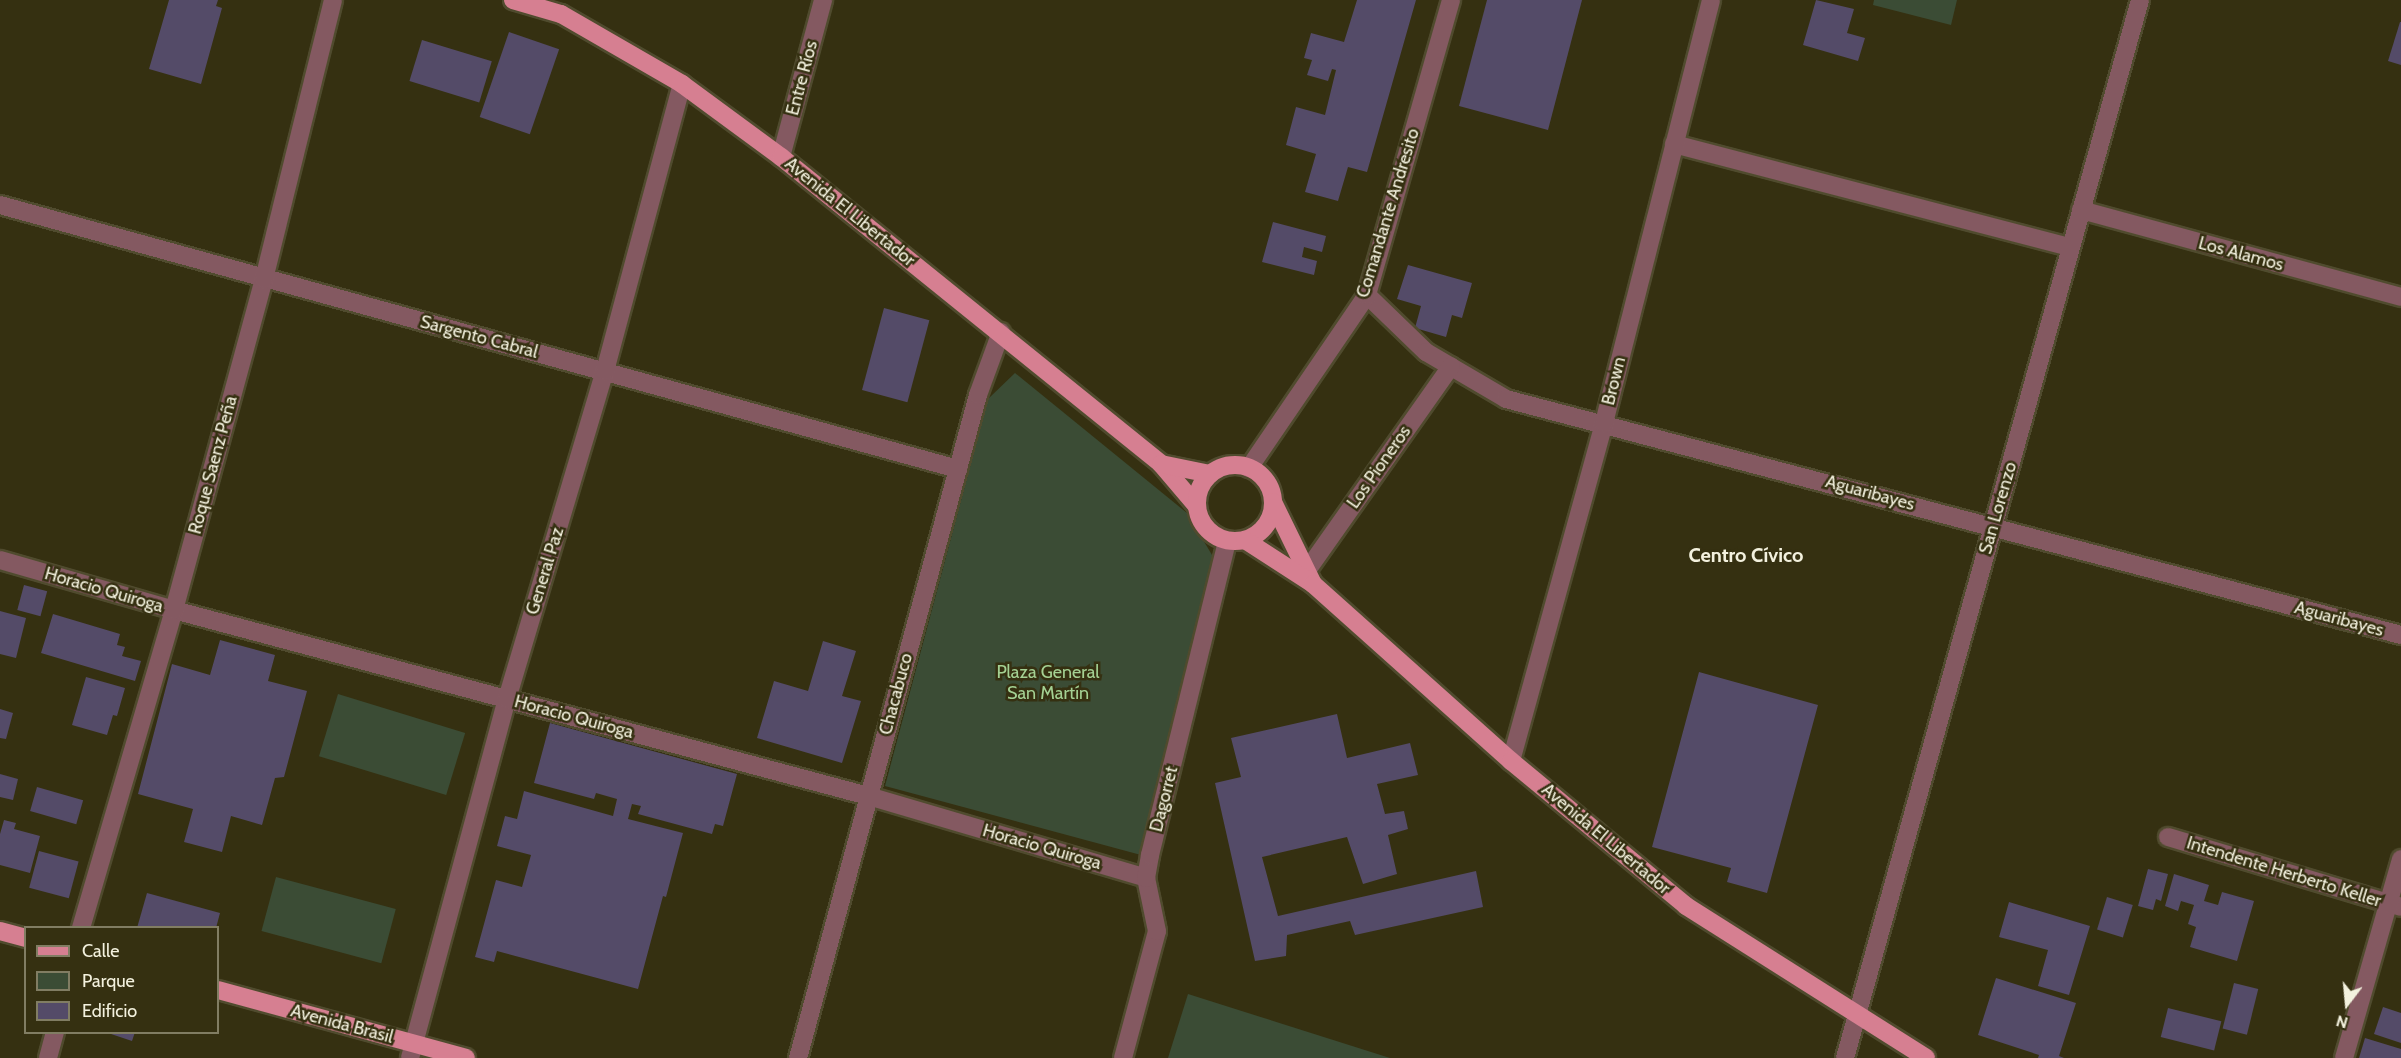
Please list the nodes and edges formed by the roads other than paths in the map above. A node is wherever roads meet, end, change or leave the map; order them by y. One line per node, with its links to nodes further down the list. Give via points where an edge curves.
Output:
1 (333, 0): 14 (street, Roque Saenz Peña)
2 (513, 0): 7 (main road, Avenida El Libertador)
3 (823, 0): 10 (street, Entre Ríos)
4 (1451, 0): 15 (street, Comandante Andresito)
5 (1712, 0): 9 (street, Brown)
6 (2140, 0): 12 (street, San Lorenzo)
7 (562, 7): 8 (main road, Avenida El Libertador)
8 (682, 84): 10 (main road, Avenida El Libertador); 19 (street, General Paz)
9 (1674, 144): 13 (street); 20 (street, Brown)
10 (781, 157): 17 (main road, Avenida El Libertador)
11 (0, 205): 14 (street, Sargento Cabral)
12 (2081, 210): 13 (street, San Lorenzo); 16 (street, Los Alamos)
13 (2070, 247): 27 (street, San Lorenzo)
14 (264, 279): 19 (street, Sargento Cabral); 31 (street, Roque Saenz Peña)
15 (1367, 295): 18 (street, Aguaribayes, via 1426,352); 22 (street, Comandante Andresito)
16 (2401, 297)
17 (1001, 332): 21 (main road, Avenida El Libertador); 23 (street, Chacabuco, via 978,394)
18 (1451, 366): 20 (street, Aguaribayes, via 1506,399); 30 (street, Los Pioneros)
19 (605, 371): 23 (street, Sargento Cabral); 33 (street, General Paz)
20 (1604, 423): 27 (street, Aguaribayes); 34 (street, Brown)
21 (1161, 464): 24 (main road, Avenida El Libertador); 26 (main road, Avenida El Libertador)
22 (1249, 468): 24 (main road, via 1225,466); 25 (main road, via 1269,485)
23 (958, 469): 35 (street, Chacabuco)
24 (1209, 474): 26 (main road)
25 (1273, 502): 28 (main road, via 1270,519 1260,532); 30 (main road, Avenida El Libertador)
26 (1196, 505): 28 (main road, via 1201,521 1212,534)
27 (1993, 526): 32 (street, Aguaribayes); 44 (street, San Lorenzo)
28 (1236, 540): 30 (main road, Avenida El Libertador); 38 (street, Dagorret)
29 (0, 560): 31 (street, Horacio Quiroga)
30 (1310, 577): 34 (main road, Avenida El Libertador)
31 (174, 610): 33 (street, Horacio Quiroga); 40 (street, Roque Saenz Peña)
32 (2401, 635)
33 (507, 699): 35 (street, Horacio Quiroga); 46 (street, General Paz)
34 (1511, 761): 44 (main road, Avenida El Libertador, via 1686,906)
35 (868, 796): 38 (street, Horacio Quiroga); 49 (street, Chacabuco)
36 (2168, 837): 39 (street, Intendente Herberto Keller)
37 (2401, 859): 39 (street)
38 (1146, 878): 50 (street, Dagorret, via 1157,931)
39 (2395, 906): 53 (street)
40 (81, 926)
41 (0, 931): 42 (main road)
42 (24, 937)
43 (219, 990): 46 (main road, Avenida Brasil)
44 (1856, 1016): 51 (street, San Lorenzo); 52 (main road, Avenida El Libertador)
45 (54, 1034): 47 (street)
46 (412, 1051): 48 (main road, Avenida Brasil)
47 (48, 1058)
48 (466, 1058)
49 (798, 1058)
50 (1124, 1058)
51 (1845, 1058)
52 (1926, 1058)
53 (2344, 1058)

